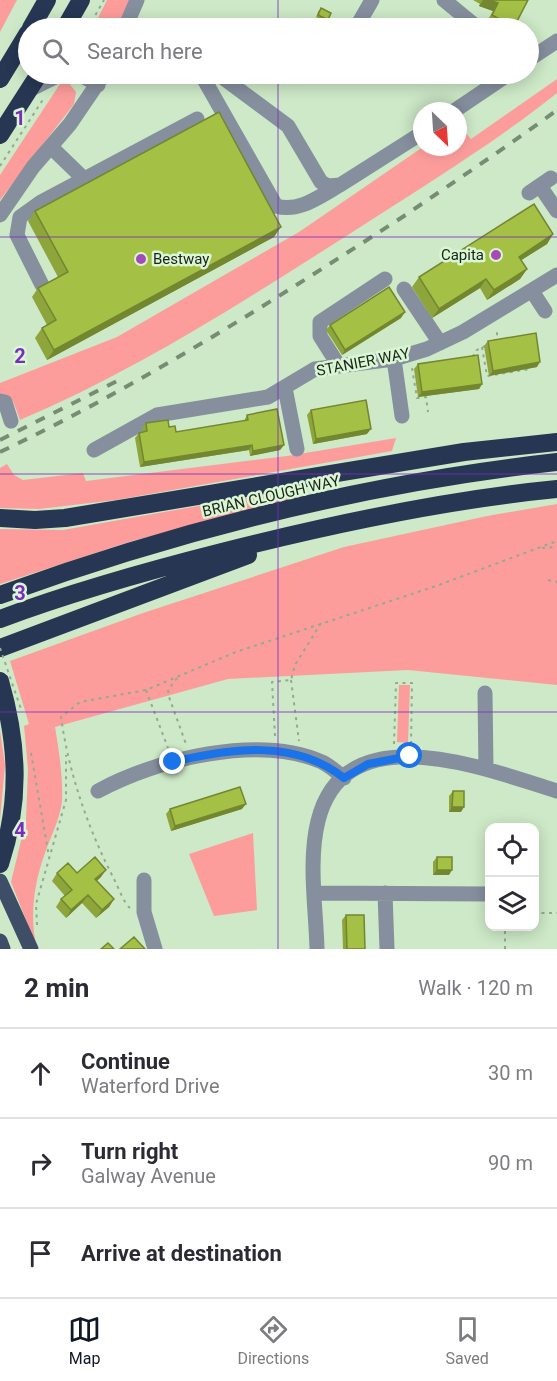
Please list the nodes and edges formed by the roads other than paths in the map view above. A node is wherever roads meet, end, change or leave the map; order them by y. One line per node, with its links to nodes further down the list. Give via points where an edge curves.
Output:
1 (47, 0): 6 (highway)
2 (81, 0): 7 (highway)
3 (137, 0): 8 (street)
4 (372, 0): 9 (street)
5 (444, 0): 10 (street)
6 (37, 18)
7 (71, 18)
8 (129, 18)
9 (362, 18)
10 (466, 18)
11 (557, 41): 13 (street)
12 (18, 49): 14 (highway)
13 (539, 52)
14 (0, 79)
15 (38, 84): 21 (highway)
16 (49, 84): 21 (street)
17 (97, 84): 26 (street)
18 (207, 84): 28 (street, via 276,206 289,210)
19 (231, 84): 28 (street, via 288,126 321,182)
20 (494, 84): 22 (street)
21 (37, 94): 24 (highway)
22 (467, 102)
23 (197, 119): 27 (street)
24 (0, 135)
25 (413, 139): 28 (street)
26 (51, 147): 27 (street); 31 (street)
27 (84, 179): 34 (street, via 20,217 17,235)
28 (340, 185)
29 (540, 186): 30 (street)
30 (557, 211)
31 (0, 215)
32 (557, 275): 36 (street, STANIER WAY)
33 (385, 279): 40 (street, via 320,322 320,336)
34 (42, 285)
35 (404, 290): 38 (street)
36 (532, 291): 37 (street); 38 (street, STANIER WAY)
37 (544, 311)
38 (440, 343): 39 (street, STANIER WAY)
39 (394, 359): 40 (street, STANIER WAY); 43 (street)
40 (339, 366): 41 (street, STANIER WAY, via 315,369)
41 (285, 388): 46 (street); 47 (street, STANIER WAY, via 268,397 157,415)
42 (0, 401): 44 (street, via 5,402)
43 (402, 416)
44 (11, 421)
45 (557, 442): 50 (highway, via 464,452 65,518)
46 (297, 449)
47 (94, 450)
48 (557, 462): 52 (highway, BRIAN CLOUGH WAY, via 408,485 250,519)
49 (557, 489): 51 (highway, via 442,504)
50 (0, 518)
51 (319, 527): 53 (highway, via 177,563); 54 (highway)
52 (0, 595)
53 (0, 619)
54 (0, 648)
55 (0, 681): 61 (highway, via 18,717 13,817)
56 (485, 693): 57 (street)
57 (486, 769): 58 (street, via 447,759 410,756 368,764); 60 (street)
58 (344, 778): 59 (street, via 321,762 301,756 241,750 173,762); 64 (street, via 329,795 318,823)
59 (98, 791)
60 (557, 791)
61 (0, 864)
62 (144, 880): 70 (street, via 144,912)
63 (0, 881): 69 (main road)
64 (315, 893): 65 (street); 71 (street)
65 (385, 893): 66 (street); 72 (street)
66 (485, 894)
67 (0, 941): 68 (main road)
68 (3, 949)
69 (31, 949)
70 (156, 949)
71 (317, 949)
72 (387, 949)

